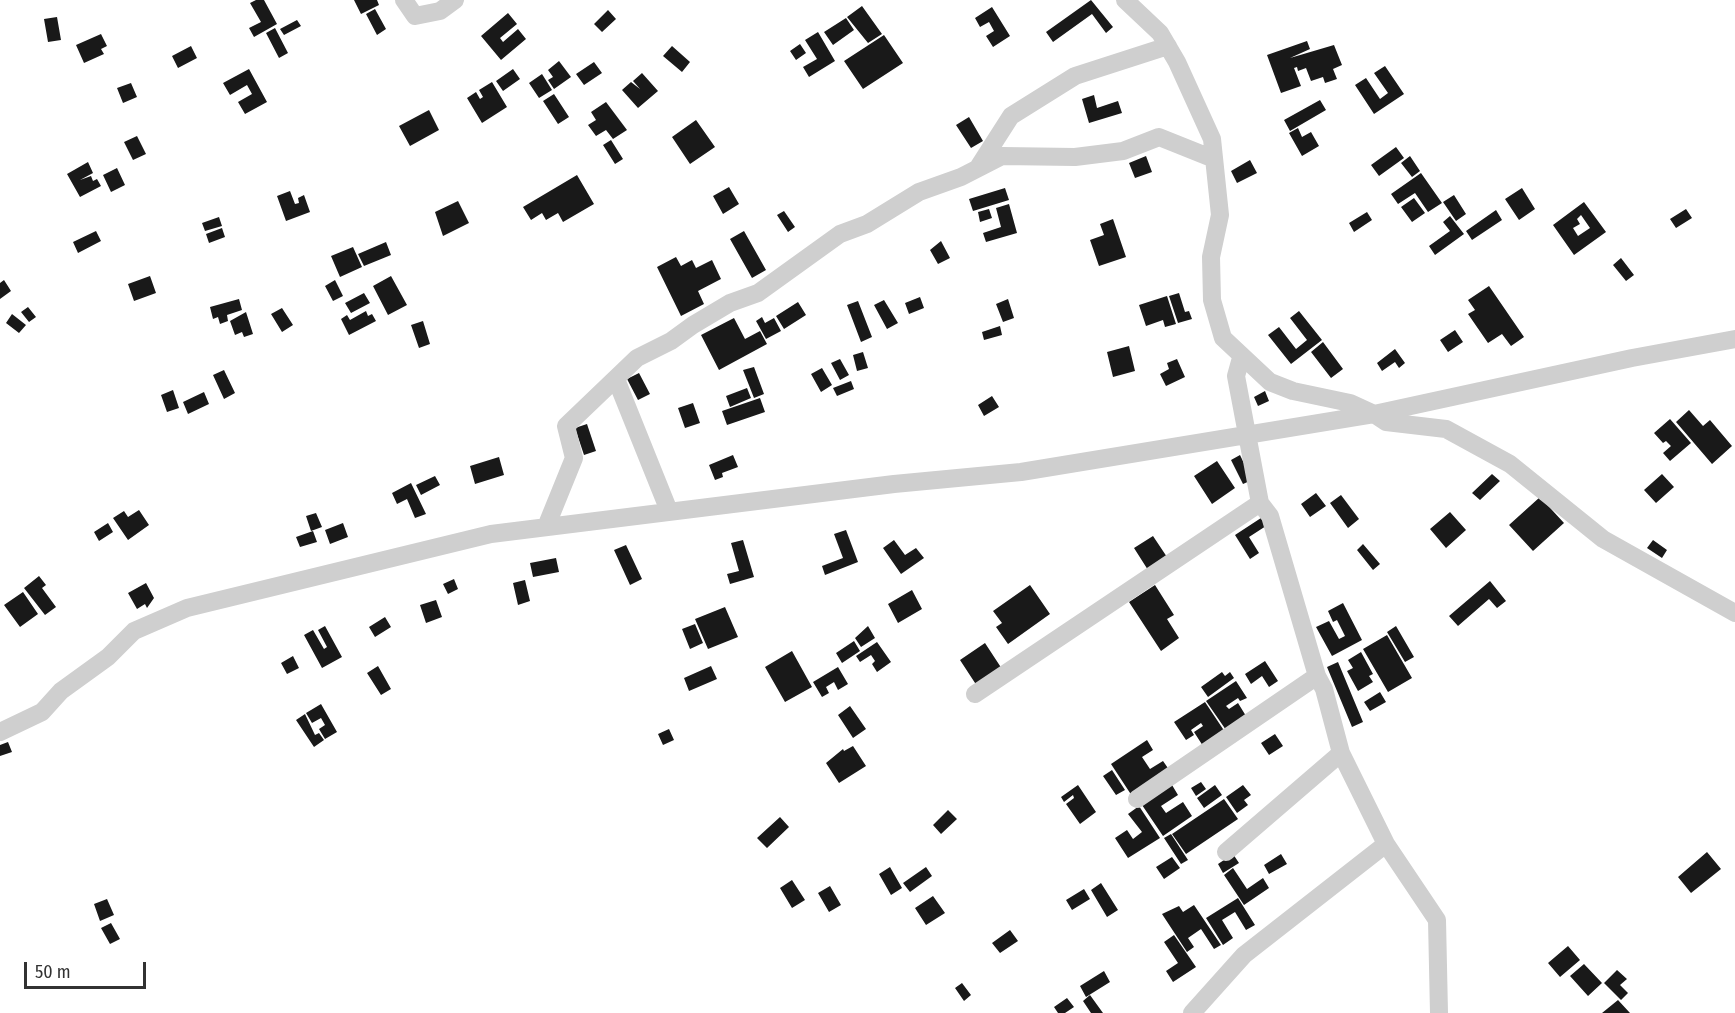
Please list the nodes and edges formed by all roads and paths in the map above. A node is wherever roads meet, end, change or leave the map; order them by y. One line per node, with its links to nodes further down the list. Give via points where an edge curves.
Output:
1 (404, 0): 2 (street, via 415,16 440,11)
2 (455, 0)
3 (1125, 0): 4 (street, via 1160,33)
4 (1168, 46): 5 (street, via 1212,139); 6 (street, via 1075,76 1020,110 1011,116)
5 (1214, 159): 6 (street, via 1159,138 1123,151 1075,157 1002,156); 8 (street, via 1220,215 1211,258 1212,300 1223,338)
6 (979, 166): 9 (street, via 919,192 867,224 840,234 758,293 730,303 671,341 636,358)
7 (1735, 339): 10 (street)
8 (1241, 358): 10 (street, via 1270,382 1350,403); 11 (street, via 1236,376)
9 (616, 379): 13 (street); 14 (street, via 566,426 574,458)
10 (1374, 414): 11 (street); 15 (street, via 1386,422 1446,429 1510,464 1603,539)
11 (1249, 436): 12 (street); 13 (street, via 1021,472)
12 (1260, 503): 16 (street, via 1270,516); 17 (street)
13 (669, 511): 14 (street)
14 (546, 527): 18 (street, via 491,534 187,608 134,631 108,657 61,691 42,712)
15 (1735, 614)
16 (1317, 676): 19 (street, via 1324,688); 20 (street)
17 (975, 694)
18 (0, 732)
19 (1341, 753): 21 (street); 22 (street)
20 (1137, 799)
21 (1386, 844): 23 (street, via 1244,955); 24 (street, via 1437,920)
22 (1226, 852)
23 (1192, 1013)
24 (1439, 1013)

